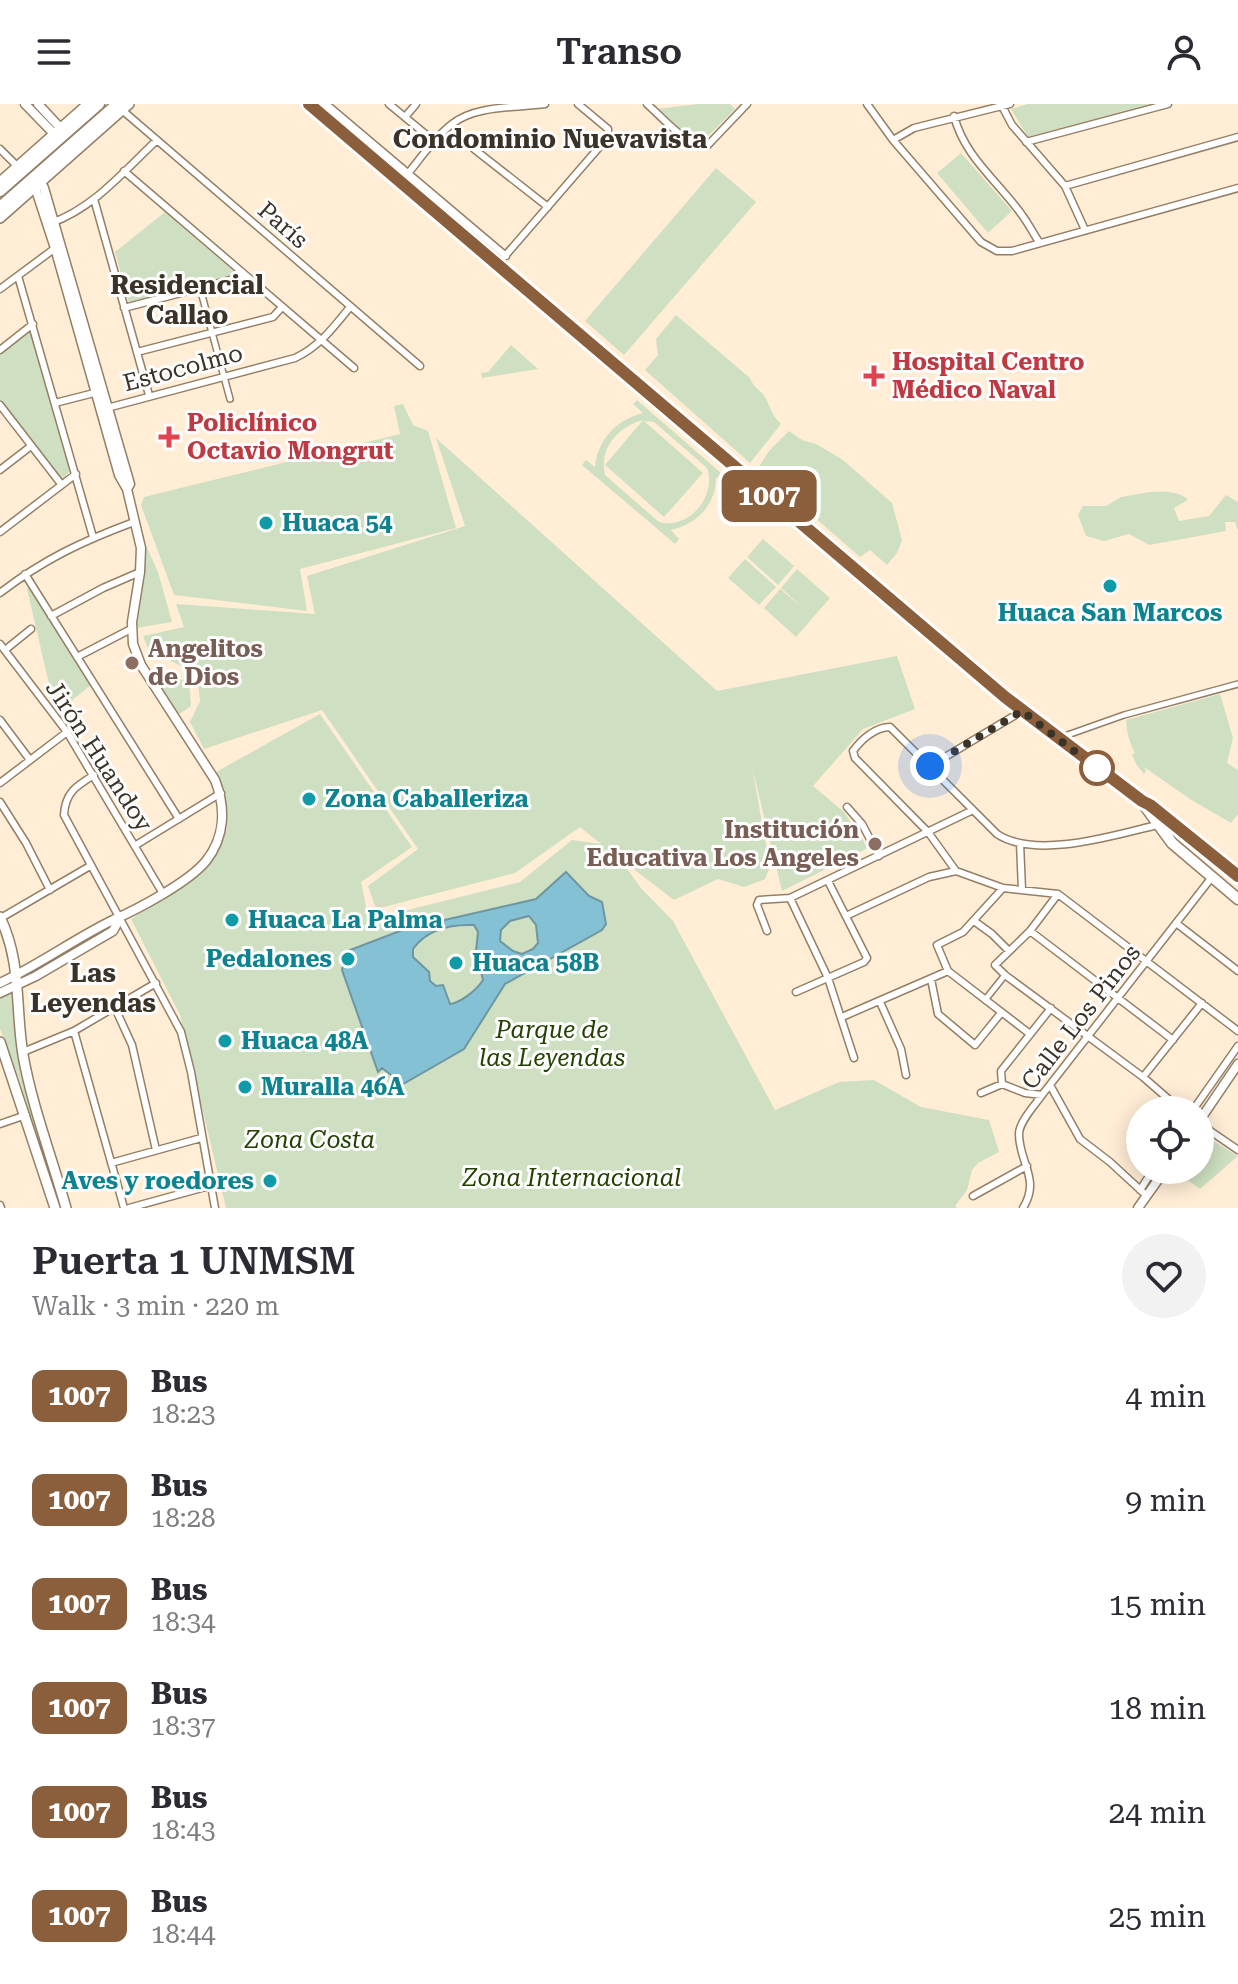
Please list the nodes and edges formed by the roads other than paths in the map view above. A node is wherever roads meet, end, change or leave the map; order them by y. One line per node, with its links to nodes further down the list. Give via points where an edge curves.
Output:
1 (25, 104): 23 (street)
2 (38, 104): 23 (street)
3 (88, 104): 23 (main road)
4 (99, 104): 23 (main road)
5 (309, 104): 34 (main road)
6 (326, 104): 34 (street)
7 (389, 104): 20 (street)
8 (416, 104): 20 (street)
9 (545, 104): 16 (street)
10 (578, 104): 42 (street, via 608,129 608,137)
11 (647, 104): 12 (street, via 702,147)
12 (747, 104)
13 (867, 104): 26 (street)
14 (1010, 104): 18 (street)
15 (1168, 104): 28 (street)
16 (527, 105): 27 (street, via 461,118)
17 (123, 106): 21 (main road); 22 (main road); 25 (street, París)
18 (1002, 106): 19 (street); 28 (street)
19 (954, 116): 26 (street); 46 (street, via 967,150)
20 (405, 117): 27 (street)
21 (97, 122): 22 (main road); 31 (main road)
22 (95, 134): 35 (main road)
23 (58, 136): 31 (main road, via 52,153); 32 (main road)
24 (1238, 137): 37 (street)
25 (157, 140): 33 (street); 55 (street, París)
26 (893, 140): 46 (street, via 981,242 997,251)
27 (435, 142): 34 (street)
28 (1026, 142): 37 (street)
29 (0, 149): 32 (street)
30 (474, 149): 42 (street)
31 (60, 154): 35 (main road)
32 (20, 169): 36 (main road); 39 (main road)
33 (124, 171): 40 (street); 51 (street)
34 (404, 178): 48 (street); 49 (main road)
35 (36, 181): 41 (main road); 43 (main road); 44 (street)
36 (0, 182)
37 (1065, 186): 45 (street)
38 (1238, 188): 45 (street)
39 (0, 191)
40 (94, 199): 44 (street); 56 (street)
41 (0, 207)
42 (548, 207): 48 (street)
43 (0, 218)
44 (51, 223): 47 (street)
45 (1085, 230): 46 (street)
46 (1039, 242)
47 (58, 246): 50 (street); 65 (street)
48 (506, 256): 49 (street)
49 (498, 265): 87 (main road)
50 (18, 276): 53 (street); 57 (street)
51 (245, 276): 52 (street); 54 (street)
52 (200, 288): 56 (street); 58 (street)
53 (0, 289)
54 (282, 307): 58 (street, via 273,317); 59 (street)
55 (350, 307): 59 (street, Estocolmo); 62 (street, París)
56 (124, 308): 61 (street)
57 (33, 324): 60 (street); 68 (street)
58 (212, 333): 61 (street); 64 (street)
59 (321, 341): 63 (street); 64 (street, Estocolmo, via 295,358)
60 (0, 350)
61 (137, 352): 66 (street)
62 (420, 366)
63 (354, 368)
64 (224, 376): 66 (street, Estocolmo); 67 (street)
65 (99, 391): 68 (street); 69 (street)
66 (149, 395): 69 (street, Estocolmo)
67 (230, 399)
68 (55, 403): 73 (street)
69 (104, 408): 75 (street, via 130,484)
70 (1, 409): 71 (street)
71 (31, 446): 72 (street); 74 (street)
72 (0, 470)
73 (76, 474): 74 (street); 77 (street)
74 (61, 484): 76 (street)
75 (134, 522): 77 (street); 78 (street)
76 (0, 532)
77 (93, 537): 79 (street)
78 (140, 572): 81 (street); 83 (street)
79 (25, 574): 80 (street); 81 (street)
80 (0, 593)
81 (51, 616): 85 (street)
82 (31, 629): 84 (street)
83 (131, 629): 85 (street); 95 (street, via 141,665)
84 (2, 647): 89 (street, Jirón Huandoy)
85 (77, 657): 100 (street)
86 (1238, 684): 90 (street)
87 (1022, 711): 90 (main road); 92 (street)
88 (0, 720): 91 (street)
89 (67, 732): 91 (street); 93 (street, Jirón Huandoy)
90 (1058, 739): 96 (main road)
91 (30, 760): 94 (street)
92 (930, 766): 99 (street); 102 (street, via 890,727 875,731 853,751)
93 (94, 775): 105 (street, Jirón Huandoy); 108 (street, via 70,791 64,815)
94 (0, 783)
95 (221, 793): 100 (street); 116 (street, via 222,825 212,852 200,868)
96 (1142, 801): 101 (main road); 103 (main road)
97 (0, 802): 114 (street)
98 (847, 807): 107 (street)
99 (973, 810): 102 (street); 104 (street, via 1001,837)
100 (179, 819): 105 (street)
101 (1157, 825): 104 (street, via 1064,845); 106 (main road)
102 (928, 832): 107 (street); 109 (street)
103 (1189, 836): 106 (main road, via 1179,840); 110 (main road)
104 (1020, 843): 115 (street)
105 (136, 845): 116 (street, Jirón Huandoy)
106 (1180, 851): 111 (main road)
107 (879, 856): 112 (street)
108 (90, 866): 114 (street); 122 (street)
109 (956, 871): 113 (street); 120 (street, via 929,877)
110 (1238, 876)
111 (1212, 877): 119 (main road); 124 (street, Calle Los Pinos)
112 (828, 881): 118 (street); 120 (street)
113 (1003, 888): 115 (street); 123 (street)
114 (50, 890): 121 (street)
115 (1022, 890): 117 (street)
116 (162, 892): 122 (street)
117 (1058, 894): 126 (street); 128 (street)
118 (790, 898): 125 (street, via 758,902); 132 (street)
119 (1238, 899)
120 (846, 916): 132 (street, via 867,958)
121 (0, 918): 134 (main road, via 13,948)
122 (120, 918): 134 (street); 136 (street)
123 (974, 921): 127 (street); 129 (street, via 937,944)
124 (1176, 923): 128 (street, Calle Los Pinos); 130 (street)
125 (767, 931)
126 (1030, 931): 127 (street); 140 (street)
127 (1009, 951): 131 (street, via 995,965)
128 (1147, 962): 140 (street, Calle Los Pinos); 142 (street)
129 (948, 971): 133 (street); 139 (street)
130 (1238, 971)
131 (1005, 975): 139 (street); 144 (street)
132 (828, 978): 137 (street); 146 (street)
133 (931, 979): 141 (street); 145 (street, via 938,1014 977,1047)
134 (18, 980): 135 (street); 138 (street); 154 (main road)
135 (0, 983)
136 (156, 983): 143 (street); 169 (street, via 186,1048)
137 (796, 992)
138 (0, 993)
139 (985, 1000): 145 (street)
140 (1118, 1000): 150 (street, Calle Los Pinos); 151 (street)
141 (880, 1002): 146 (street); 157 (street, via 901,1049)
142 (1202, 1003): 148 (street); 151 (street)
143 (115, 1008): 147 (street); 170 (street, via 132,1045)
144 (1051, 1008): 149 (street); 150 (street)
145 (1001, 1013): 149 (street)
146 (842, 1017): 155 (street)
147 (74, 1031): 154 (street); 172 (street)
148 (1238, 1031)
149 (1030, 1034): 159 (street, via 1001,1071)
150 (1088, 1036): 158 (street); 160 (street, Calle Los Pinos)
151 (1173, 1040): 158 (street)
152 (0, 1042): 166 (main road)
153 (1238, 1046): 164 (street)
154 (23, 1052): 180 (main road)
155 (854, 1058)
156 (1238, 1064): 165 (street)
157 (906, 1075)
158 (1143, 1077): 163 (street)
159 (1002, 1084): 161 (street); 162 (street)
160 (1050, 1085): 162 (street, Calle Los Pinos); 177 (street, via 1080,1139)
161 (981, 1093)
162 (1042, 1095): 173 (street, Calle Los Pinos, via 1019,1130)
163 (1165, 1096)
164 (1203, 1096)
165 (1214, 1101)
166 (26, 1115): 167 (street); 179 (main road)
167 (0, 1124)
168 (1214, 1132): 171 (street)
169 (201, 1138): 170 (street); 176 (street)
170 (156, 1150): 172 (street)
171 (1238, 1150)
172 (111, 1163): 181 (street)
173 (1027, 1166): 178 (street); 183 (street, Calle Los Pinos, via 1031,1193)
174 (1147, 1184): 177 (street)
175 (1152, 1184): 177 (street)
176 (209, 1186): 181 (street); 182 (street)
177 (1143, 1193): 184 (street)
178 (973, 1196)
179 (55, 1208)
180 (66, 1208)
181 (127, 1208)
182 (215, 1208)
183 (1023, 1208)
184 (1138, 1208)

